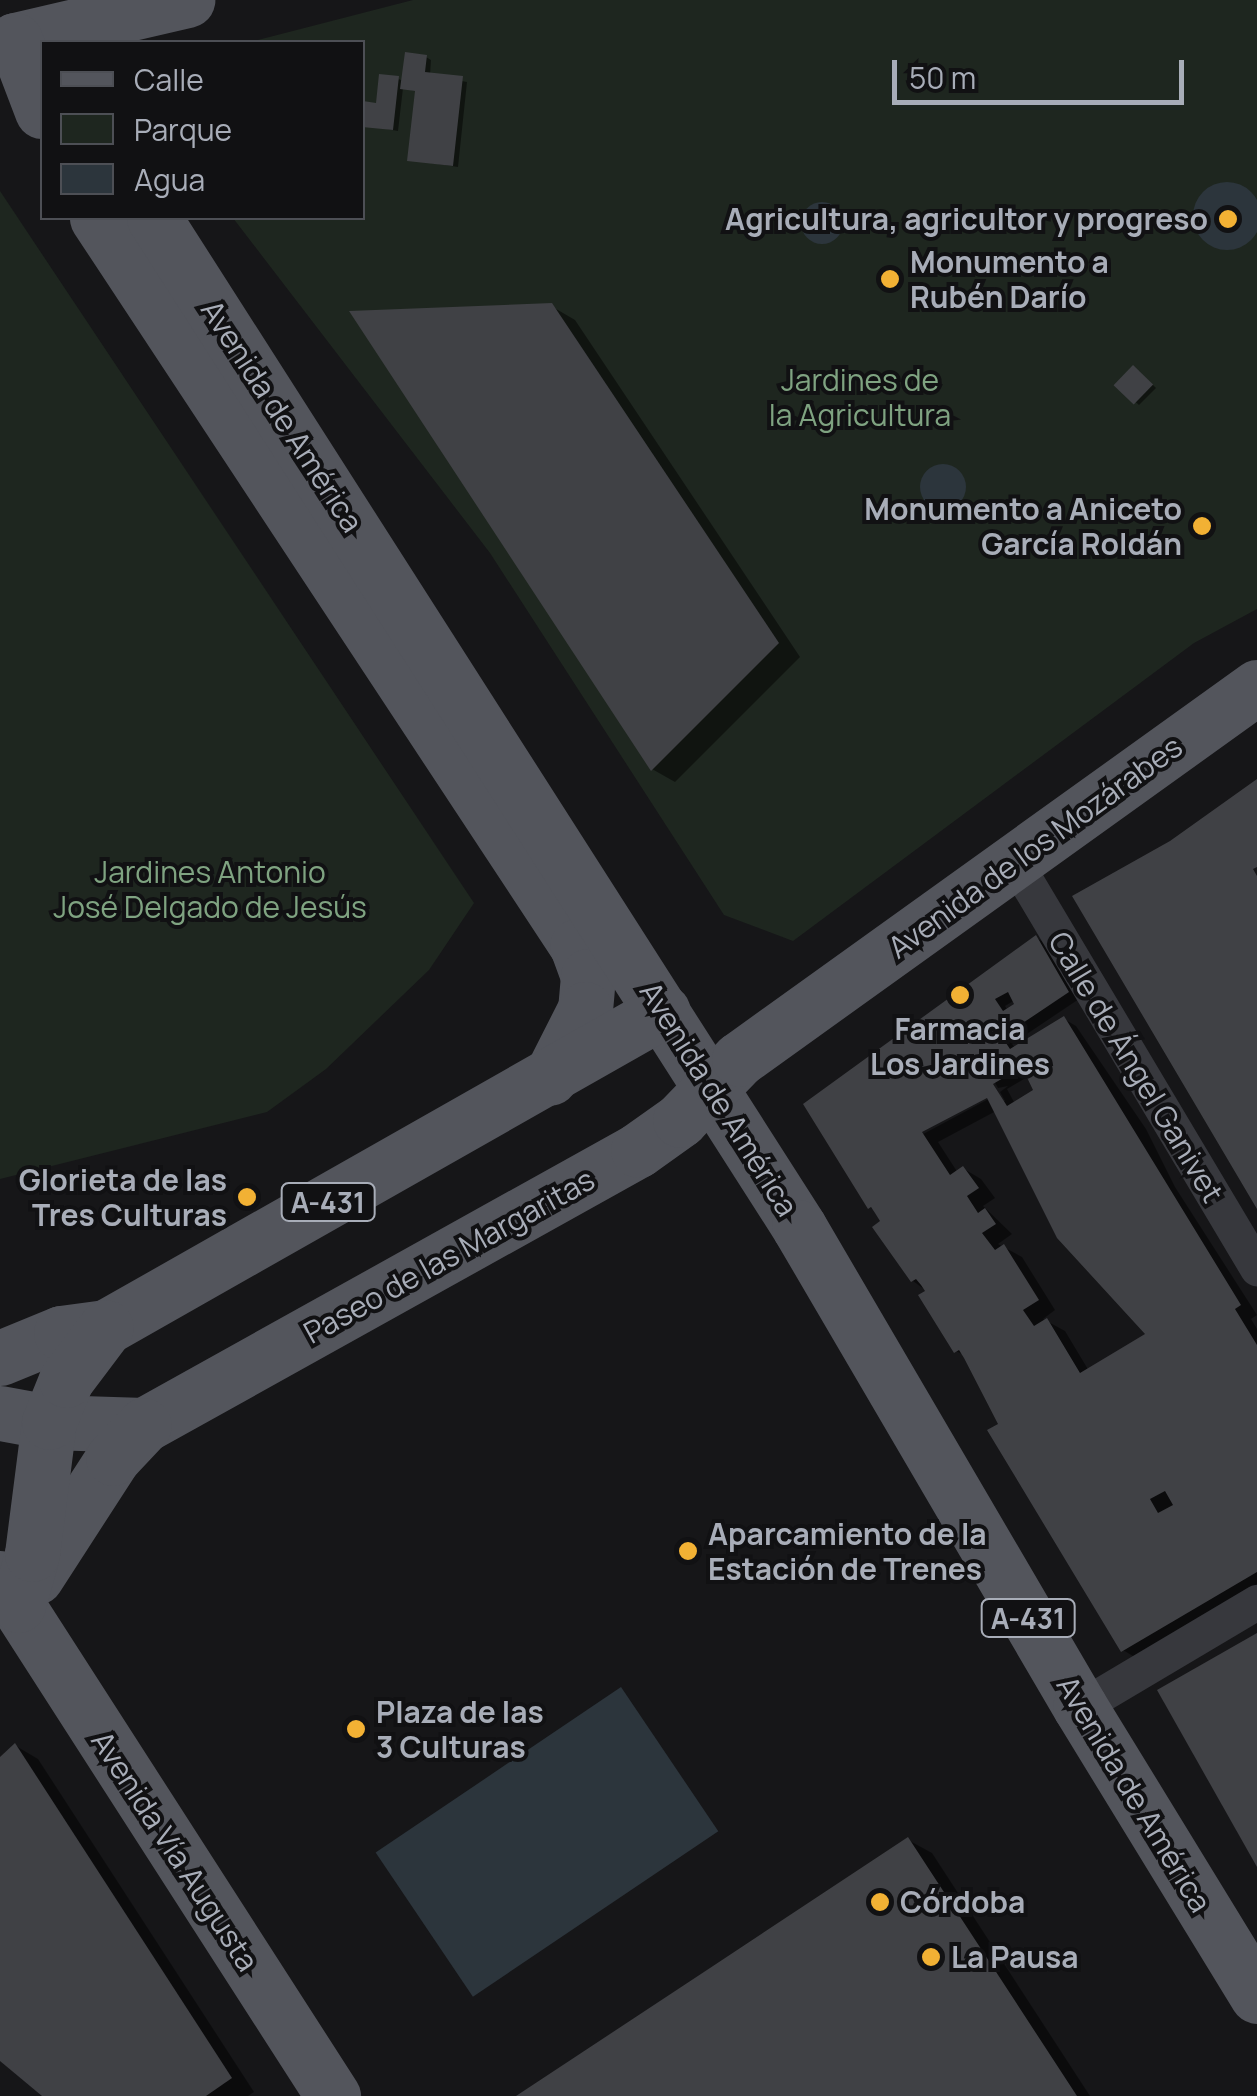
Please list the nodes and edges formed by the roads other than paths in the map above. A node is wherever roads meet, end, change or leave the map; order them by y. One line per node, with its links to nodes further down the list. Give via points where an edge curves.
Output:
1 (187, 0): 2 (main road)
2 (19, 44): 3 (main road)
3 (40, 106)
4 (98, 220): 10 (main road, Avenida de América, via 577,946 588,976 586,1009)
5 (155, 220): 9 (main road, Avenida de América)
6 (1255, 691): 7 (main road, Avenida de los Mozárabes)
7 (1016, 864): 8 (main road, Avenida de los Mozárabes); 12 (street, Calle de Ángel Ganivet)
8 (812, 1006): 11 (main road, Paseo de las Margaritas)
9 (663, 1010): 10 (main road, A-431); 11 (main road, Avenida de América / A-431)
10 (550, 1078): 13 (main road, A-431)
11 (712, 1086): 16 (main road, Paseo de las Margaritas, via 638,1150); 19 (main road, Avenida de América / A-431)
12 (1257, 1268)
13 (106, 1327): 14 (main road, A-431, via 61,1333); 15 (main road, A-431, via 66,1380)
14 (0, 1358)
15 (24, 1418): 16 (main road); 17 (main road, A-431, via 32,1554)
16 (144, 1425): 17 (main road)
17 (6, 1601): 21 (main road, Avenida Vía Augusta)
18 (1257, 1602): 19 (street)
19 (1080, 1707): 20 (main road, Avenida de América / A-431)
20 (1253, 1982)
21 (314, 2089)

